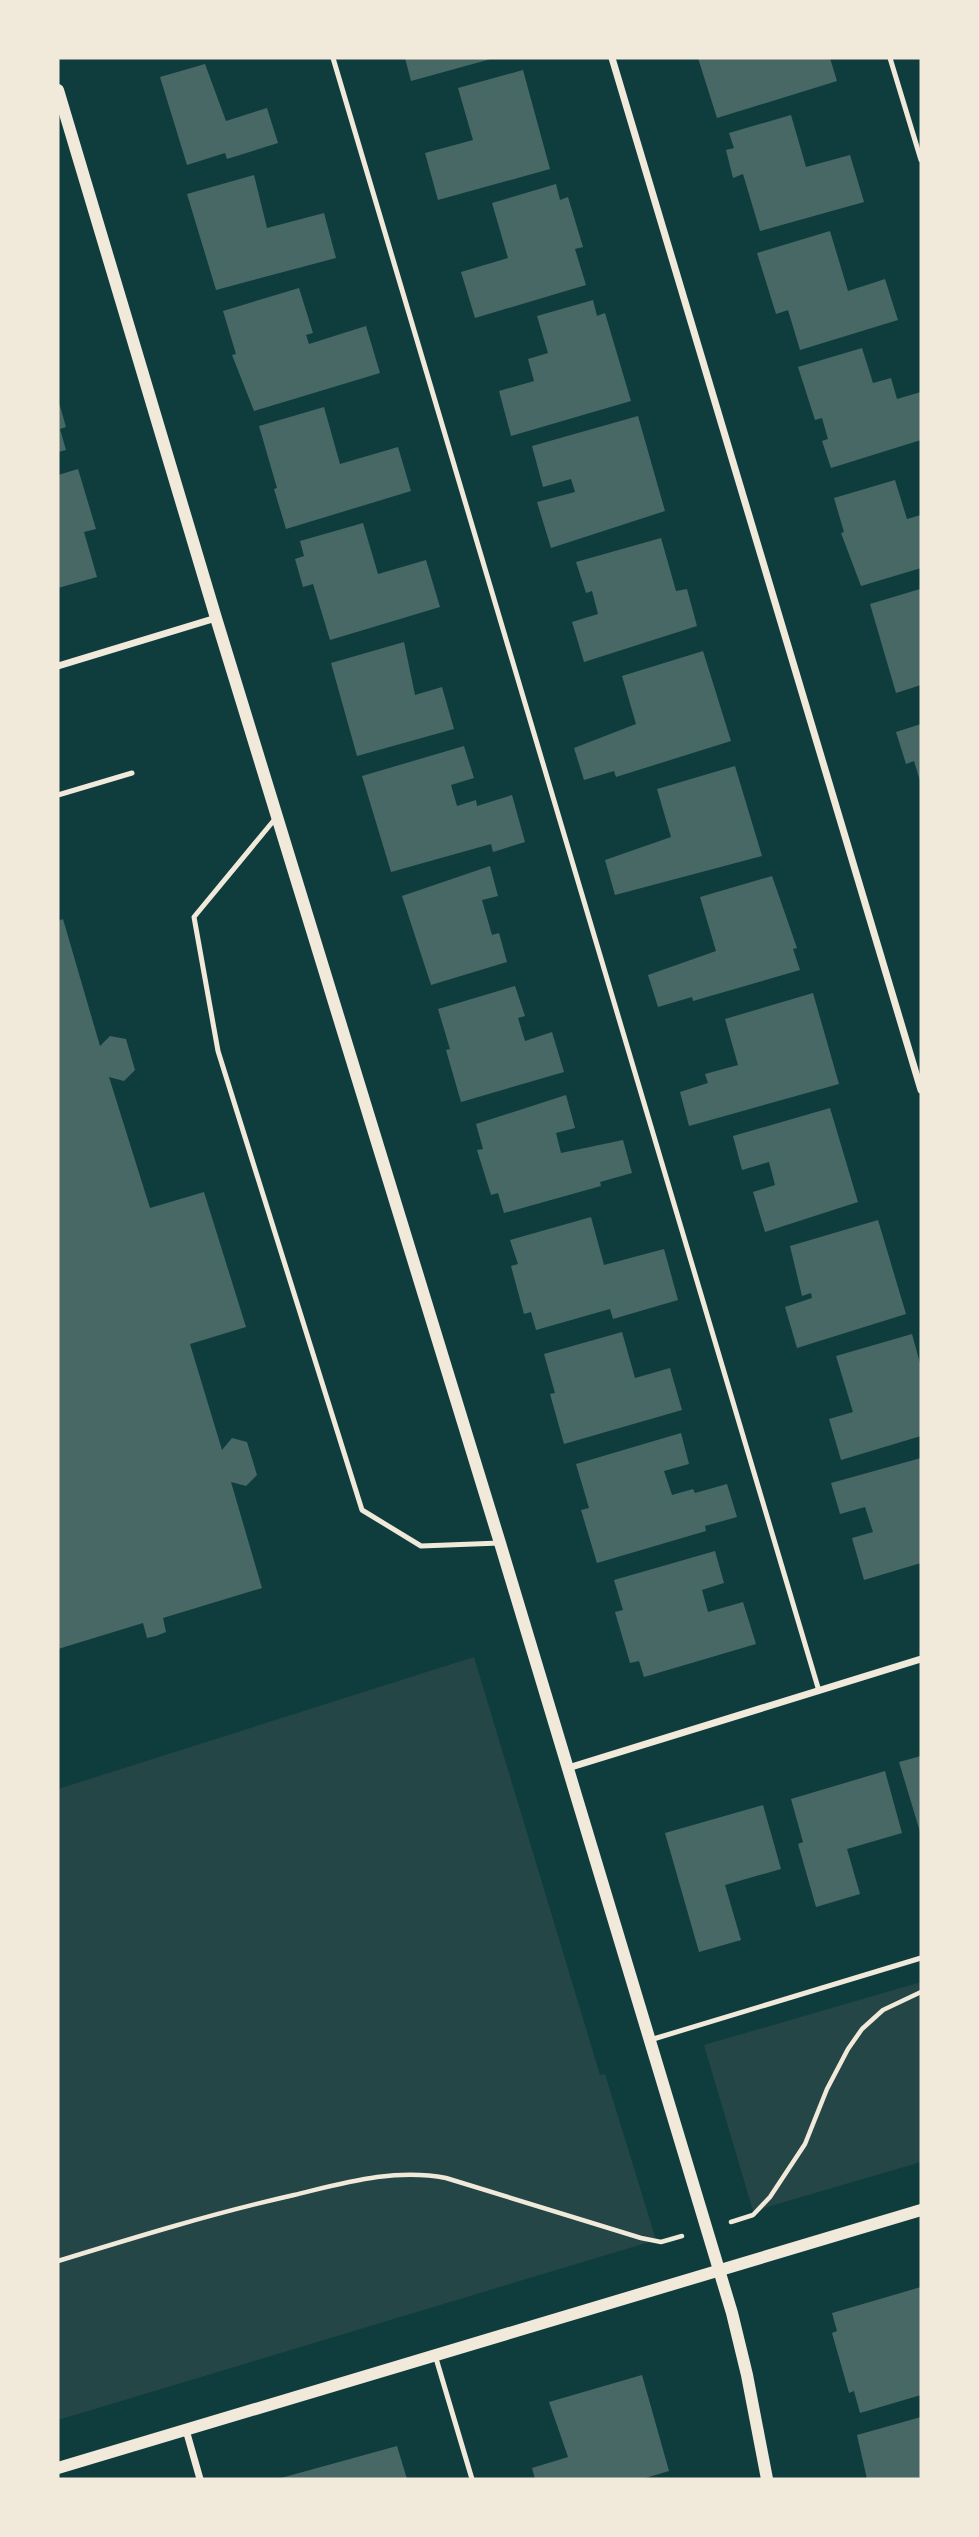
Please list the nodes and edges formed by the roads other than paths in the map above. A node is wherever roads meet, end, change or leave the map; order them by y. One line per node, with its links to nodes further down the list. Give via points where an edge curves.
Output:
1 (333, 58): 14 (lane)
2 (612, 58): 11 (street)
3 (890, 58): 5 (lane)
4 (58, 90): 6 (street)
5 (921, 160)
6 (216, 618): 7 (street); 10 (street)
7 (58, 666)
8 (132, 773): 9 (lane)
9 (58, 795)
10 (277, 817): 12 (street); 12 (lane, via 194,917 222,1064 362,1510 421,1546)
11 (921, 1090)
12 (500, 1543): 15 (street)
13 (921, 1659): 14 (street)
14 (819, 1691): 15 (street)
15 (568, 1768): 17 (street)
16 (921, 1958): 17 (lane)
17 (650, 2039): 19 (street)
18 (921, 2210): 19 (street)
19 (719, 2269): 20 (street); 25 (street, via 747,2375)
20 (435, 2354): 21 (street); 24 (lane)
21 (186, 2430): 22 (street); 23 (street)
22 (58, 2468)
23 (200, 2479)
24 (472, 2479)
25 (767, 2479)

